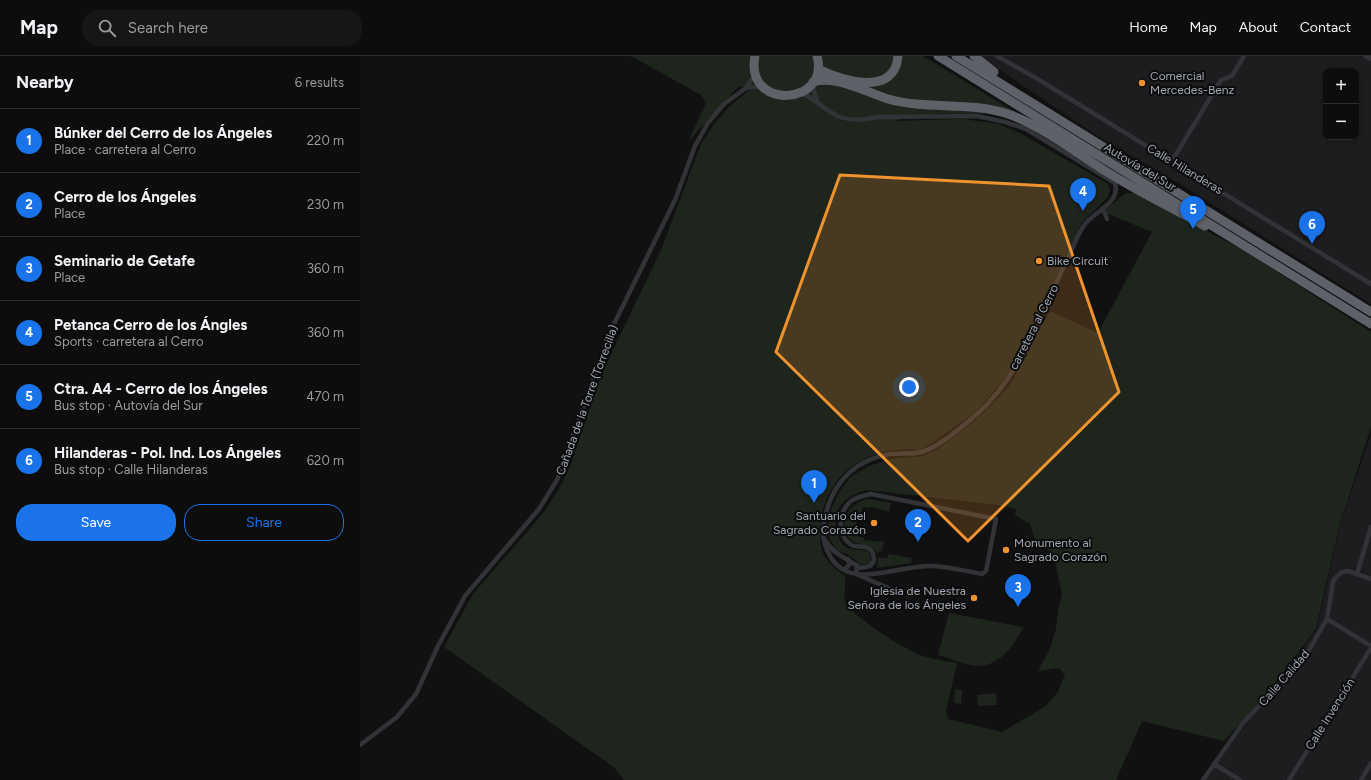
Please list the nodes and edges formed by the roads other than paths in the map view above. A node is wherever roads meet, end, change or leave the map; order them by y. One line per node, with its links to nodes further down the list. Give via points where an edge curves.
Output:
1 (755, 56): 13 (highway)
2 (898, 56): 11 (highway, via 890,75 878,82 865,83 832,76)
3 (938, 56): 23 (highway, Autovía del Sur)
4 (956, 56): 19 (highway, Autovía del Sur)
5 (967, 56): 12 (highway)
6 (974, 56): 12 (highway)
7 (997, 56): 20 (street, Calle Hilanderas)
8 (1244, 56): 20 (street, via 1232,76 1221,80)
9 (1365, 56): 10 (street)
10 (1371, 59)
11 (818, 60): 14 (highway)
12 (994, 72): 19 (highway, via 1062,115)
13 (755, 74): 15 (highway); 16 (street, Cañada de la Torre (Torrecilla))
14 (812, 83): 17 (highway); 18 (street); 23 (highway, via 824,79 889,99 917,104 993,110 1020,119 1164,206)
15 (762, 86): 16 (street); 17 (highway, via 778,96 791,97)
16 (746, 88): 38 (street, Cañada de la Torre (Torrecilla), via 724,104 708,123 695,146 675,200 610,330 557,480 538,509 465,596 416,694 397,717)
17 (800, 94): 18 (street)
18 (817, 101): 21 (street, carretera al Cerro, via 839,117 864,120 877,117 977,116 1026,129 1115,183 1114,197)
19 (1077, 130): 25 (highway, Autovía del Sur)
20 (1172, 161): 24 (street, Calle Hilanderas)
21 (1103, 208): 22 (street); 28 (street, carretera al Cerro, via 1085,224 1020,359 997,392 977,414 935,446 921,452 884,455 851,471 833,493 826,510)
22 (1107, 219)
23 (1250, 249): 26 (highway, Autovía del Sur)
24 (1371, 284)
25 (1371, 312)
26 (1371, 324)
27 (1371, 528): 33 (street)
28 (823, 537): 29 (street, via 836,554); 31 (street, via 833,562)
29 (848, 558): 30 (street); 31 (street, via 849,566)
30 (857, 565): 32 (street); 32 (street, via 865,568 870,566 874,561 872,552 864,546 852,546 846,540 840,524 842,514 850,502 860,497 871,494 996,519 986,571 982,574 933,566)
31 (844, 570): 32 (street)
32 (856, 574): 35 (street)
33 (1357, 574): 34 (street, Calle Calidad); 36 (street, Calle Calidad, via 1342,572 1336,577)
34 (1371, 579)
35 (902, 594)
36 (1327, 619): 37 (street); 40 (street, Calle Calidad, via 1306,655 1243,723)
37 (1371, 647): 43 (street, Calle Invención)
38 (360, 745)
39 (1371, 763): 44 (street)
40 (1214, 764): 41 (street, Calle Calidad); 42 (street)
41 (1203, 780)
42 (1240, 780)
43 (1289, 780)
44 (1361, 780)

